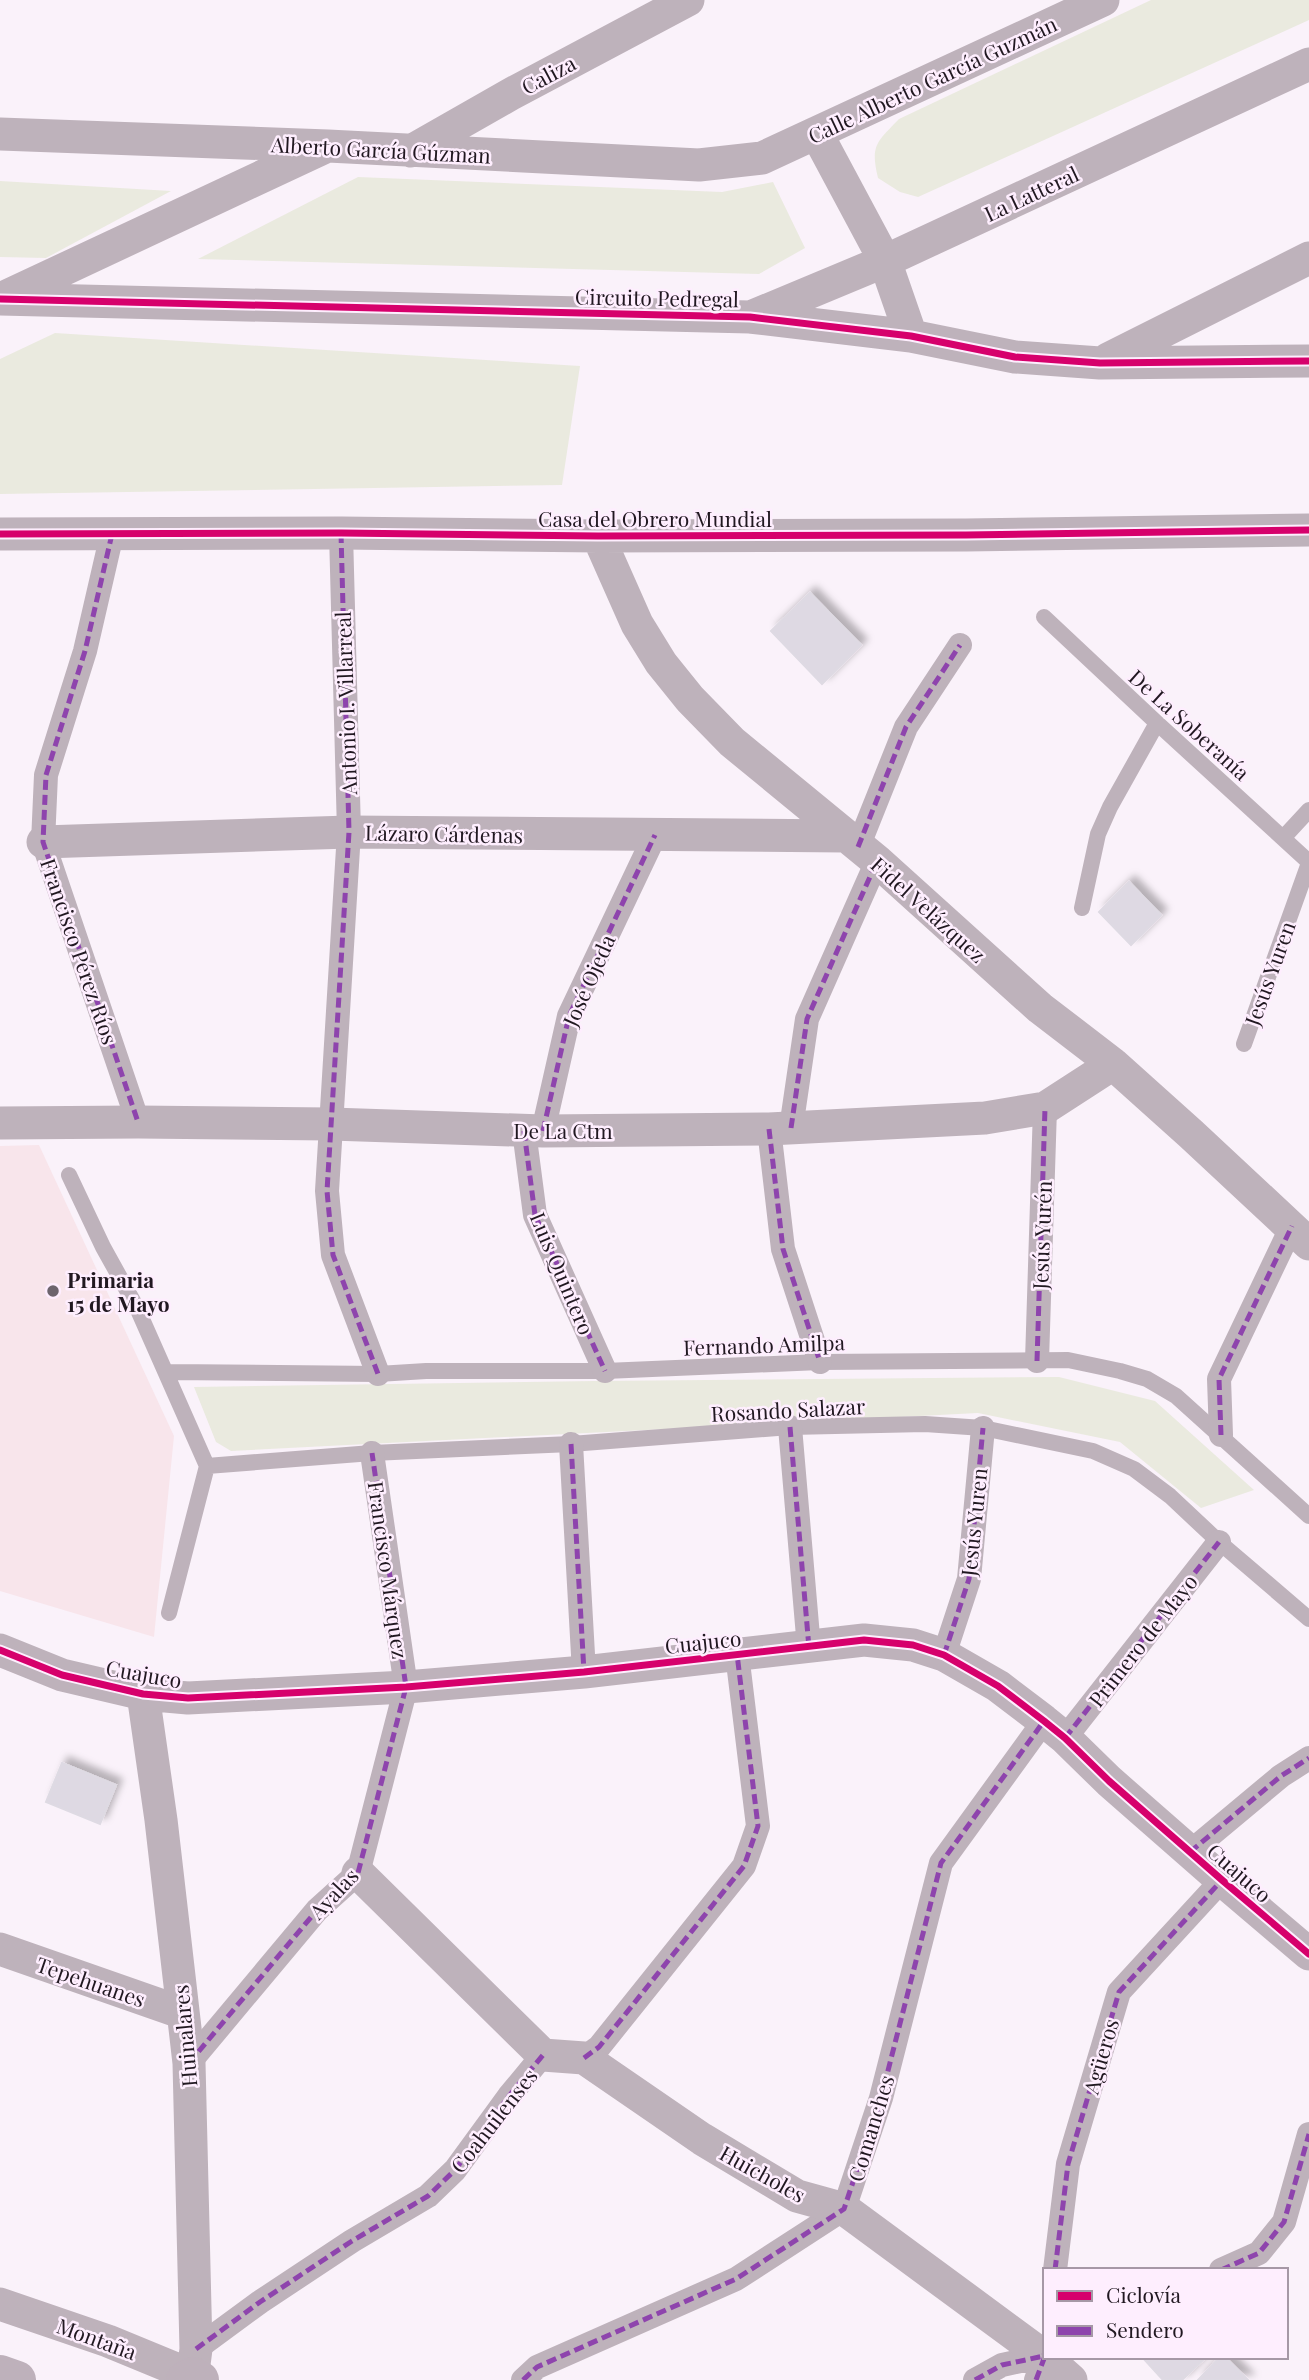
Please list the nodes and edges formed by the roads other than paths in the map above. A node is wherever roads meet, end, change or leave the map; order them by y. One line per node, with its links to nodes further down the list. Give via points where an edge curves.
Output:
1 (688, 0): 7 (street, Caliza)
2 (1102, 0): 5 (street, Calle Alberto García Guzmán)
3 (1309, 64): 10 (street, La Latteral)
4 (0, 134): 6 (street, Alberto García Gúzman)
5 (817, 134): 8 (street, Calle Alberto García Guzmán); 10 (street)
6 (328, 146): 7 (street, Alberto García Gúzman); 11 (street)
7 (410, 151): 8 (street, Alberto García Gúzman, via 699,165)
8 (762, 158)
9 (1309, 258): 15 (street)
10 (885, 261): 12 (street, La Latteral); 13 (street)
11 (0, 299): 12 (street, Circuito Pedregal)
12 (750, 317): 13 (street, Circuito Pedregal)
13 (911, 336): 15 (street, Circuito Pedregal, via 1015,357)
14 (1309, 361): 15 (street, Circuito Pedregal)
15 (1100, 363)
16 (1309, 530): 20 (street, Casa del Obrero Mundial)
17 (341, 533): 19 (street, Casa del Obrero Mundial); 20 (street, Casa del Obrero Mundial); 25 (street, Antonio I. Villarreal)
18 (0, 534): 19 (street, Casa del Obrero Mundial)
19 (112, 534): 28 (street, Francisco Pérez Ríos, via 85,651 46,775)
20 (598, 536): 29 (street, Fidel Velázquez, via 637,624 690,699 732,742)
21 (1044, 617): 23 (lane, De La Soberanía)
22 (960, 645): 29 (street, via 906,727)
23 (1157, 723): 27 (lane, De La Soberanía); 31 (lane, via 1098,834)
24 (1309, 810): 27 (lane)
25 (349, 832): 26 (street, Lázaro Cárdenas); 28 (street, Lázaro Cárdenas); 37 (street, Antonio I. Villarreal)
26 (655, 835): 29 (street, Lázaro Cárdenas); 39 (street, José Ojeda, via 569,1016)
27 (1284, 837): 30 (lane, De La Soberanía)
28 (43, 842): 35 (street, Francisco Pérez Ríos)
29 (860, 848): 33 (street, Fidel Velázquez, via 1040,1008); 38 (street, via 807,1019)
30 (1309, 862): 32 (lane, Jesús Yuren)
31 (1082, 908)
32 (1244, 1044)
33 (1113, 1064): 34 (street, De La Ctm); 41 (street, Fidel Velázquez)
34 (1045, 1108): 38 (street, De La Ctm, via 985,1118); 43 (street, Jesús Yurén)
35 (138, 1122): 36 (street, De La Ctm); 37 (street, De La Ctm)
36 (0, 1123)
37 (331, 1124): 39 (street, De La Ctm); 46 (street, Antonio I. Villarreal, via 327,1191 333,1255)
38 (780, 1128): 39 (street, De La Ctm); 42 (street, via 783,1249)
39 (533, 1131): 44 (street, Luis Quintero, via 535,1215)
40 (69, 1175): 45 (lane)
41 (1300, 1235): 49 (street, via 1219,1379)
42 (820, 1362): 43 (lane, Fernando Amilpa); 44 (lane, Fernando Amilpa)
43 (1037, 1362): 49 (lane, Fernando Amilpa, via 1068,1360 1146,1379 1176,1396)
44 (605, 1371): 46 (lane, Fernando Amilpa)
45 (168, 1372): 46 (lane, Fernando Amilpa); 52 (lane)
46 (378, 1374)
47 (790, 1427): 48 (lane, Rosando Salazar, via 925,1424); 50 (lane, Rosando Salazar); 57 (street)
48 (984, 1428): 54 (lane, Rosando Salazar, via 1093,1451 1134,1469); 60 (street, Jesús Yuren, via 969,1579)
49 (1220, 1435): 53 (lane, Fernando Amilpa)
50 (570, 1444): 51 (lane, Rosando Salazar); 61 (street)
51 (372, 1453): 52 (lane, Rosando Salazar); 62 (street, Francisco Márquez)
52 (208, 1466): 55 (lane)
53 (1309, 1516)
54 (1219, 1542): 56 (lane, Rosando Salazar); 64 (street, Primero de Mayo)
55 (169, 1613)
56 (1309, 1619)
57 (809, 1648): 59 (street, Cuajuco); 60 (street, Cuajuco, via 864,1640 913,1645)
58 (0, 1650): 63 (street, Cuajuco, via 62,1675)
59 (737, 1654): 61 (street, Cuajuco); 73 (street, via 758,1826 744,1866 599,2047)
60 (944, 1655): 64 (street, Cuajuco, via 998,1686)
61 (584, 1672): 62 (street, Cuajuco)
62 (406, 1687): 63 (street, Cuajuco, via 188,1698); 67 (street, Ayalas)
63 (143, 1694): 71 (street, Huinalares)
64 (1055, 1730): 66 (street, Cuajuco); 76 (street, Comanches, via 941,1863 881,2098)
65 (1309, 1758): 66 (street)
66 (1190, 1852): 68 (street, Cuajuco)
67 (358, 1873): 72 (street); 74 (street, Ayalas, via 317,1910)
68 (1222, 1881): 70 (street, Cuajuco); 77 (street, Agüeros, via 1119,1992 1068,2164)
69 (0, 1949): 71 (street, Tepehuanes)
70 (1309, 1954)
71 (183, 2012): 74 (street, Huinalares)
72 (543, 2056): 73 (street, Coahuilenses); 84 (street, Coahuilenses, via 455,2170 428,2196 260,2302)
73 (584, 2058): 76 (street, Huicholes, via 702,2139 797,2196)
74 (189, 2063): 84 (street, Huinalares)
75 (1309, 2134): 78 (street, via 1284,2222 1259,2253)
76 (844, 2209): 80 (street, Huicholes); 87 (street, Comanches, via 736,2279 537,2367)
77 (1055, 2268)
78 (1226, 2268)
79 (0, 2304): 84 (street, Montaña)
80 (1043, 2356)
81 (1043, 2357): 88 (street, via 1002,2365)
82 (1044, 2359): 89 (street)
83 (1047, 2359): 90 (street, Huicholes)
84 (193, 2373)
85 (0, 2374): 86 (main road)
86 (17, 2380)
87 (523, 2380)
88 (975, 2380)
89 (1036, 2380)
90 (1071, 2380)

